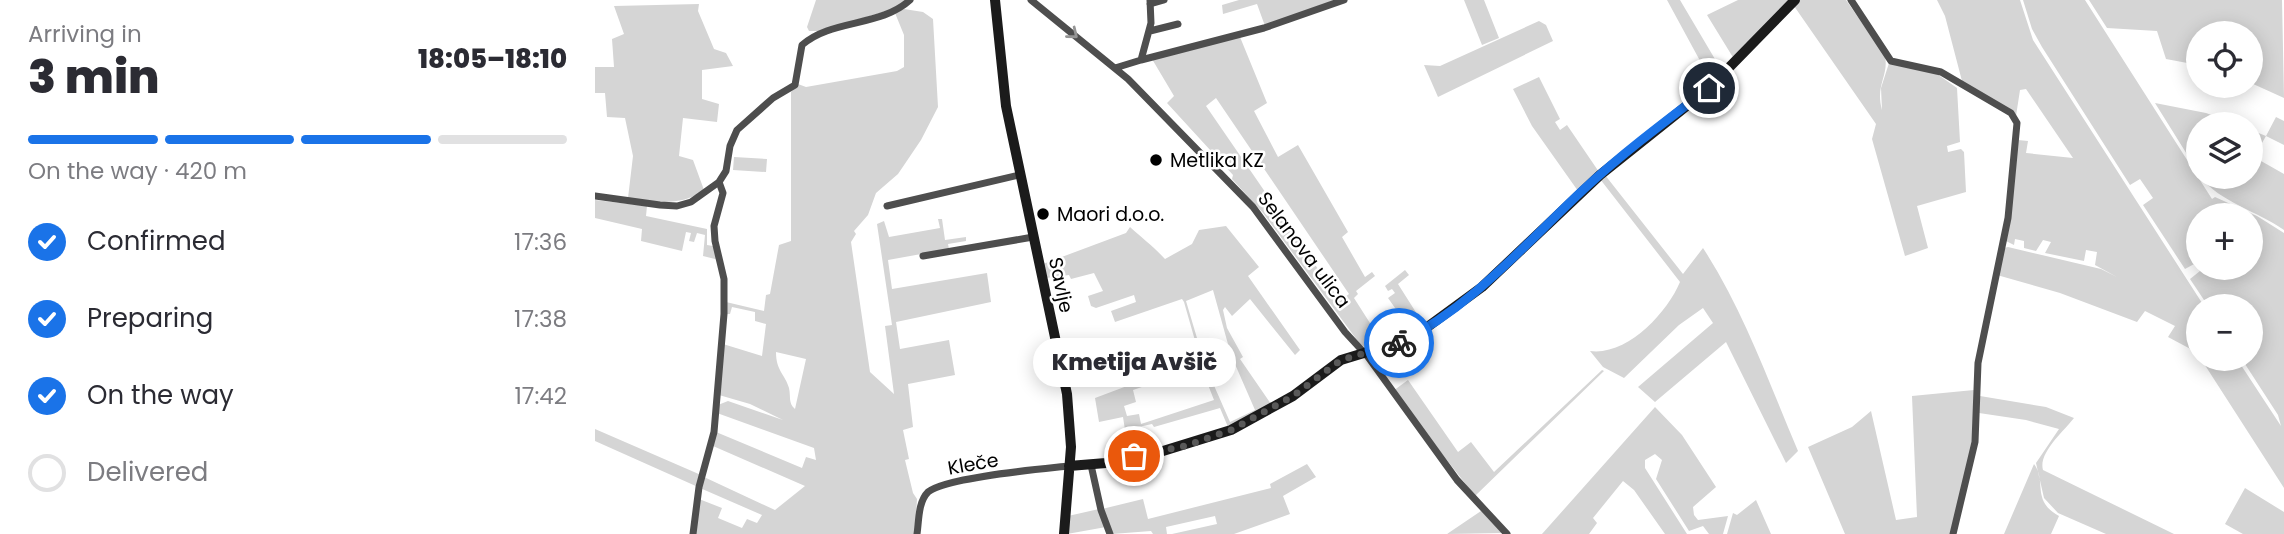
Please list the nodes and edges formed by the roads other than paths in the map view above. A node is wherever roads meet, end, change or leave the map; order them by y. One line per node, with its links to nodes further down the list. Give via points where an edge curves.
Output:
1 (910, 0): 13 (street, via 892,11 819,34 802,45 795,85 737,130)
2 (995, 0): 12 (street, Savlje, via 1006,106)
3 (1031, 0): 11 (street, Selanova ulica, one-way to 11)
4 (1344, 0): 10 (street, via 1264,28)
5 (1795, 0): 18 (street, via 1709,88 1599,175 1463,303 1400,342)
6 (1851, 0): 26 (street, via 1891,61 1941,72 2011,113 2017,128 2008,218 1978,363 1975,442)
7 (1155, 1): 9 (street)
8 (1178, 24): 9 (street)
9 (1150, 31): 10 (street)
10 (1141, 60): 11 (street)
11 (1115, 68): 18 (street, Selanova ulica, via 1253,206)
12 (1019, 175): 15 (street); 16 (street, Savlje)
13 (719, 182): 14 (street, via 677,206); 21 (street, via 723,192 715,241 725,286 715,424)
14 (595, 196)
15 (887, 206)
16 (1033, 237): 17 (street, Savlje); 20 (street, Savlje, via 1067,394)
17 (923, 256)
18 (1363, 352): 19 (street, via 1341,360 1293,396 1231,430 1185,446); 25 (street, Selanova ulica, via 1457,480)
19 (1091, 465): 20 (street); 24 (street)
20 (1069, 466): 22 (street, Kleče, via 935,488 922,501); 23 (street, Savlje)
21 (693, 534)
22 (917, 534)
23 (1064, 534)
24 (1110, 534)
25 (1507, 534)
26 (1953, 534)

